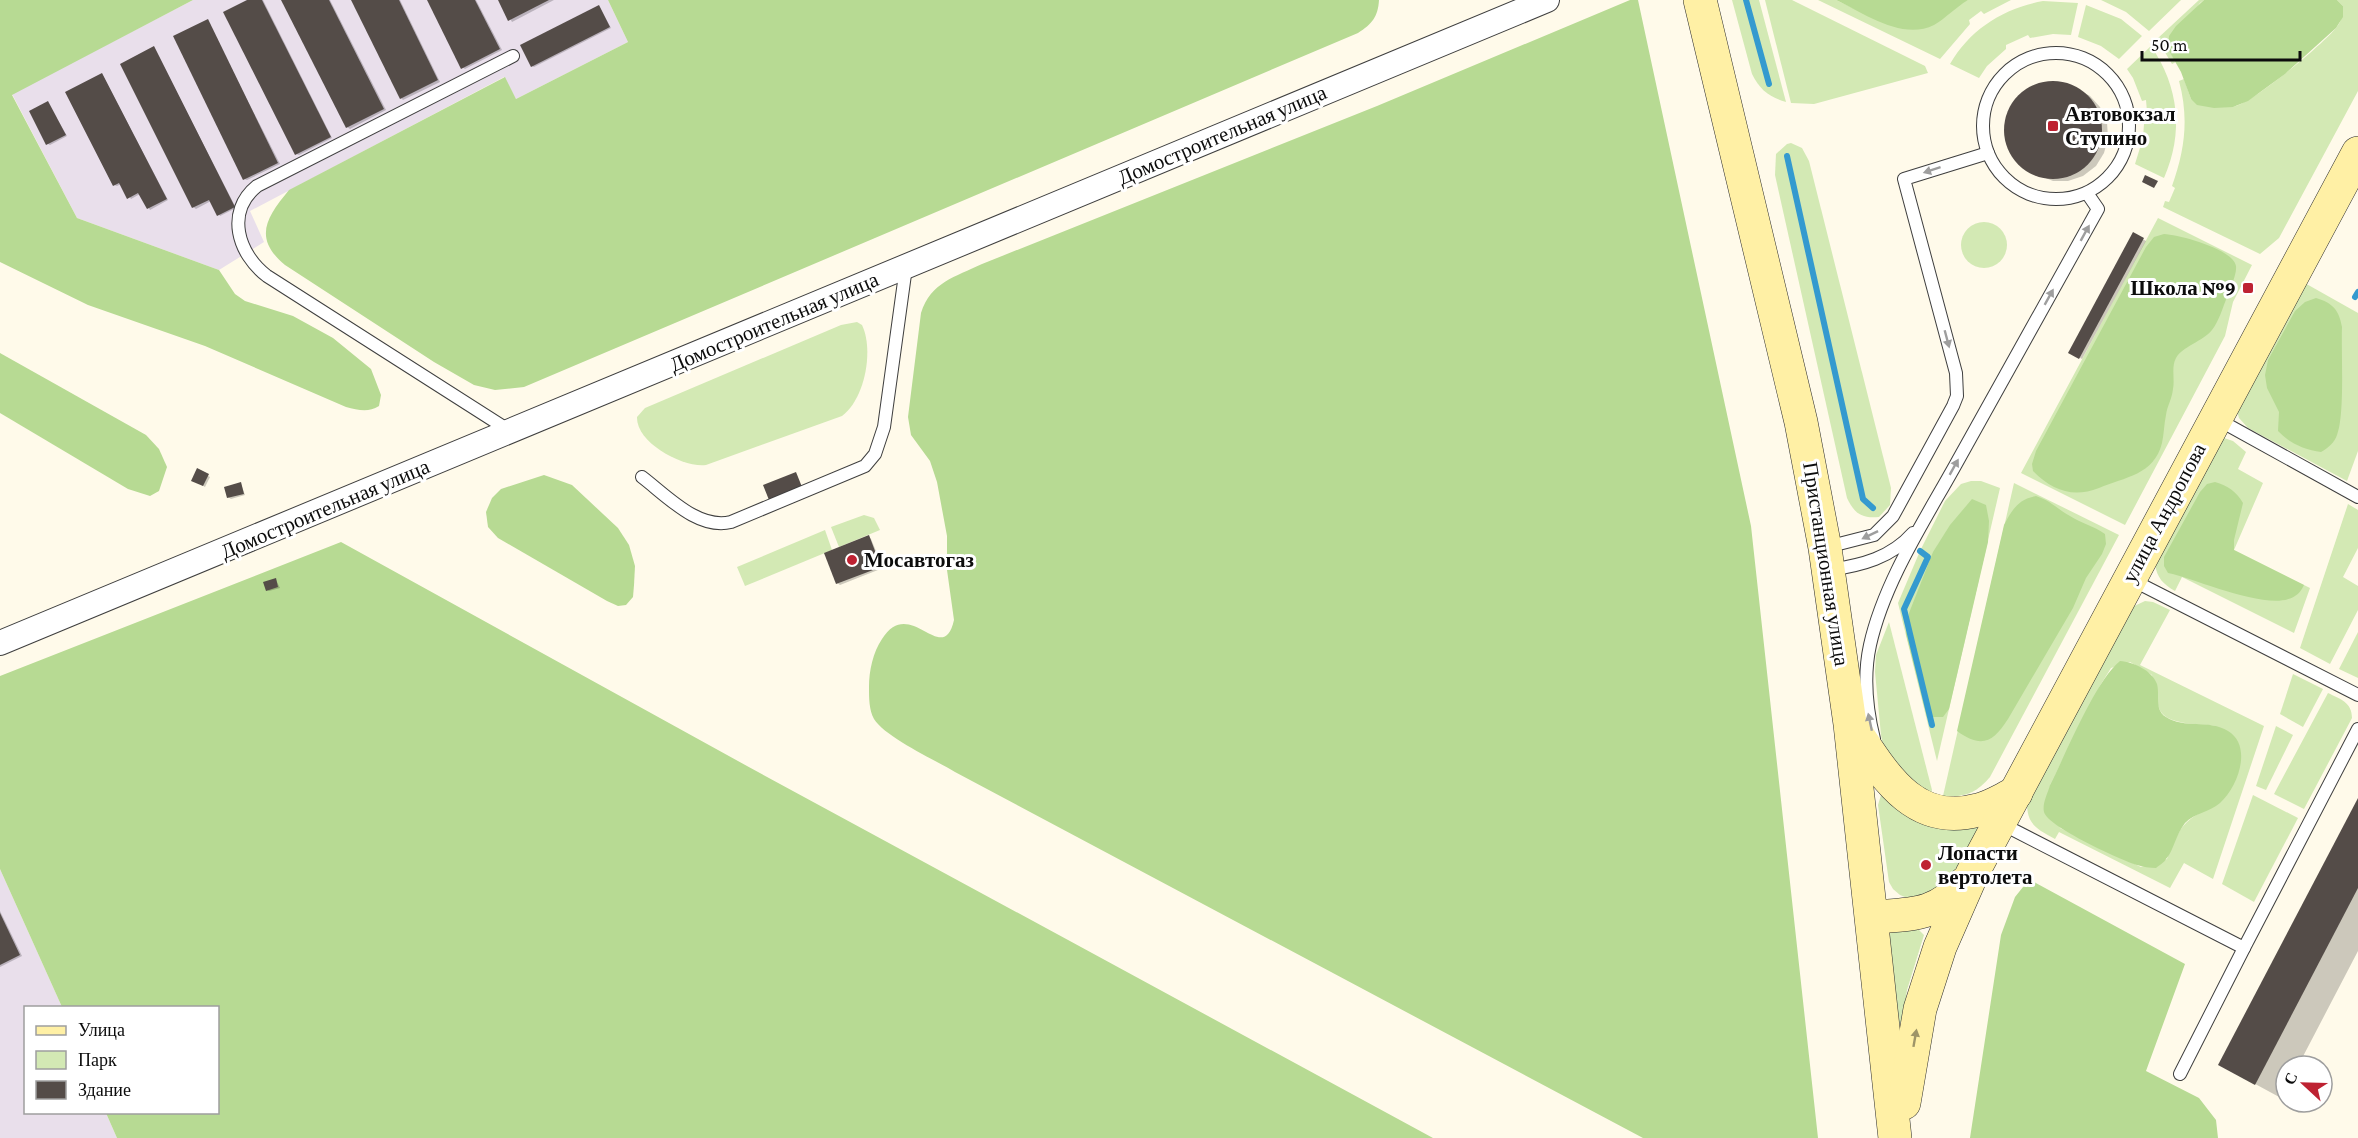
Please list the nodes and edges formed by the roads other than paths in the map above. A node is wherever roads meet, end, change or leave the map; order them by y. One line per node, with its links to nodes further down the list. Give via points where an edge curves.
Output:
1 (1547, 0): 7 (street, Домостроительная улица)
2 (1701, 0): 13 (main road, Пристанционная улица, via 1802,422)
3 (513, 56): 9 (lane, via 257,186 247,194 238,221 245,250 267,276)
4 (1988, 153): 6 (lane, via 2000,173 2018,189 2040,198 2064,199); 6 (lane, via 1983,129 1986,106 1996,84 2012,68 2052,53 2074,55 2094,63 2110,76 2123,95 2129,116 2129,138 2121,161 2106,180); 13 (lane, one-way to 13, via 1904,179 1956,373 1957,396 1885,527)
5 (2358, 153): 8 (main road, улица Андропова)
6 (2087, 193): 12 (lane, one-way to 6, via 2098,209)
7 (906, 267): 9 (street, Домостроительная улица); 10 (lane, via 884,427 875,454 865,466 719,525 696,516)
8 (2216, 418): 11 (lane); 14 (main road, улица Андропова)
9 (511, 431): 15 (street, Домостроительная улица)
10 (642, 477)
11 (2358, 497)
12 (1926, 518): 13 (lane, via 1905,542 1873,561); 19 (lane, one-way to 12, via 1868,716 1865,673 1876,620)
13 (1827, 559): 17 (main road, Пристанционная улица)
14 (2129, 578): 16 (lane); 20 (main road, улица Андропова)
15 (0, 643)
16 (2358, 695)
17 (1850, 724): 19 (main road); 23 (main road, Пристанционная улица)
18 (2358, 729): 24 (lane)
19 (1887, 777): 20 (main road, via 1908,798 1941,813 1978,810)
20 (2016, 793): 21 (main road, улица Андропова)
21 (2000, 822): 22 (main road, улица Андропова); 24 (lane)
22 (1972, 874): 23 (main road, улица Андропова, via 1945,903 1929,910); 27 (main road, улица Андропова, one-way to 22, via 1920,1009 1940,947)
23 (1873, 918): 26 (main road, Пристанционная улица)
24 (2244, 948): 25 (lane)
25 (2180, 1074)
26 (1895, 1138)
27 (1901, 1138)

